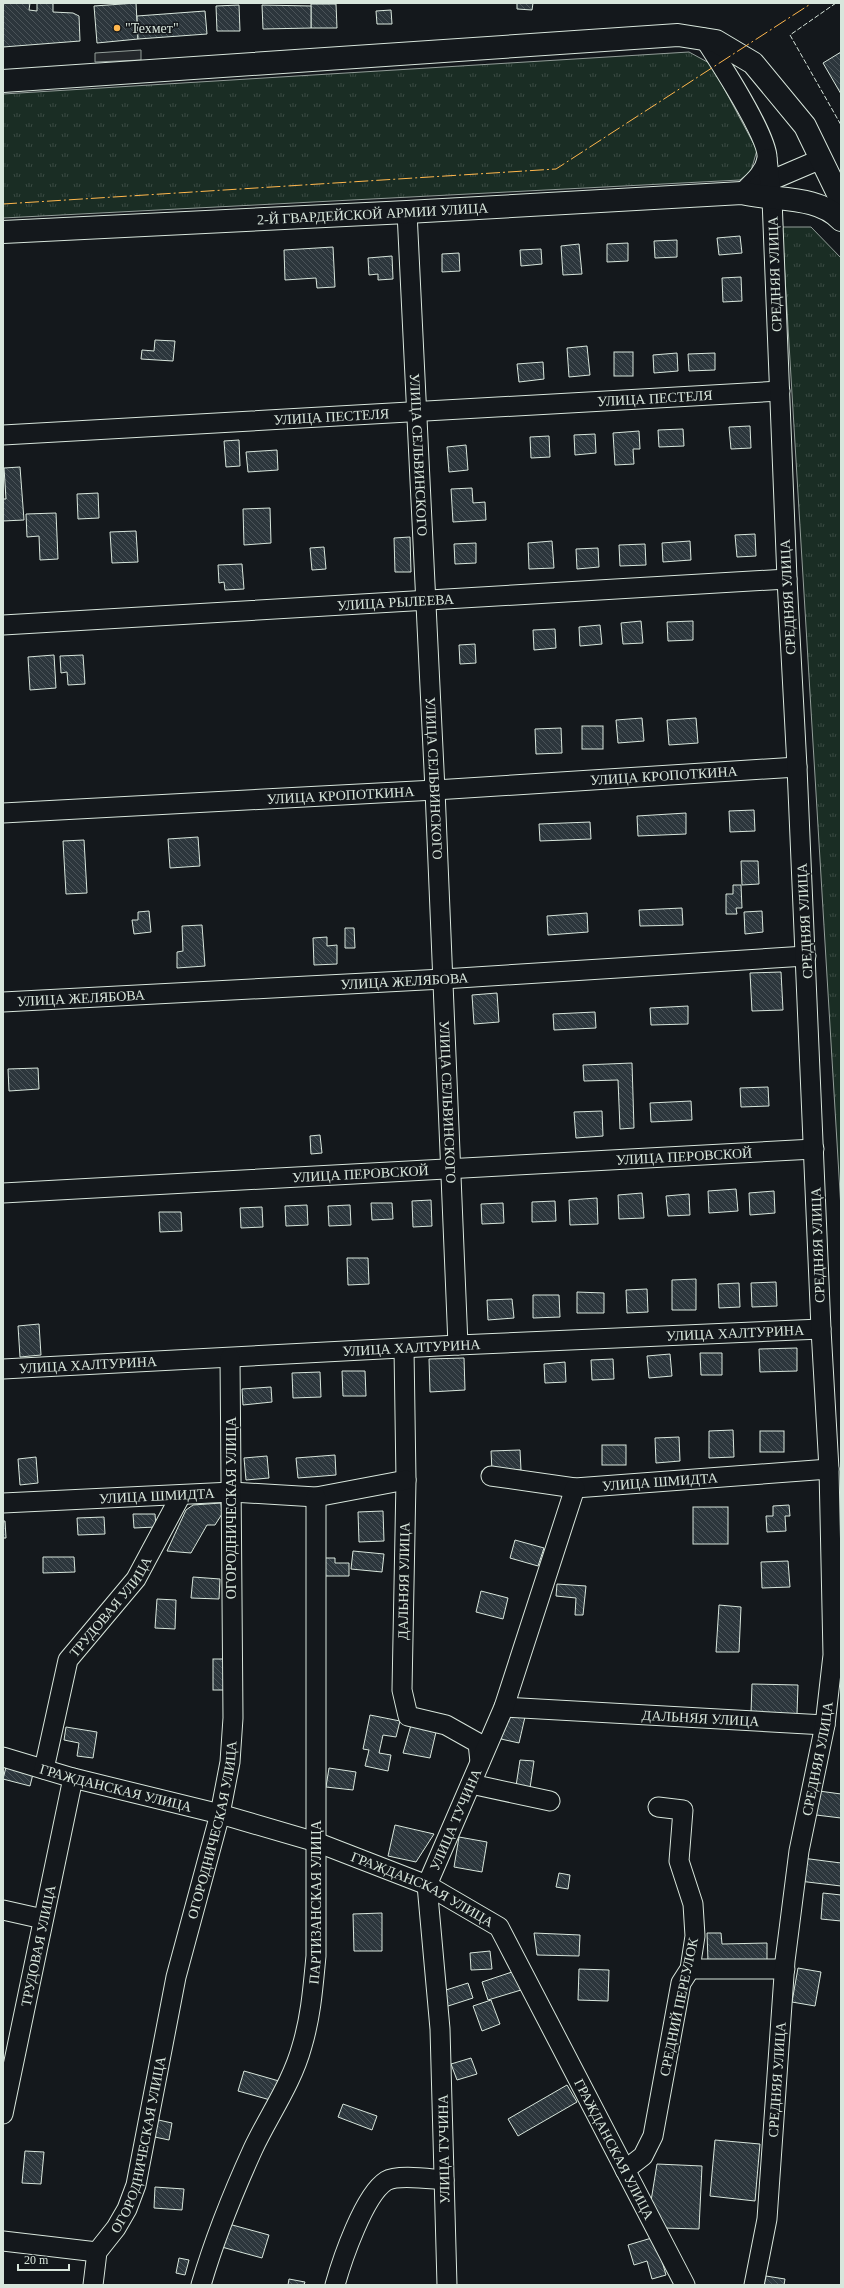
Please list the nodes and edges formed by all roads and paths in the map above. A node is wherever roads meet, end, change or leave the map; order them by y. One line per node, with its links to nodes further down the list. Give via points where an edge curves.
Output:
1 (704, 38): 2 (main road, via 678,35); 3 (street, СРЕДНЯЯ УЛИЦА, via 728,74 765,145); 4 (main road, via 716,41 753,63 805,126)
2 (3, 81)
3 (767, 159): 5 (street, СРЕДНЯЯ УЛИЦА); 6 (street, via 761,174)
4 (820, 159): 5 (street); 7 (main road)
5 (771, 190): 6 (main road, 2-Й ГВАРДЕЙСКОЙ АРМИИ УЛИЦА); 9 (main road, 2-Й ГВАРДЕЙСКОЙ АРМИИ УЛИЦА, via 814,203 832,211); 11 (street, СРЕДНЯЯ УЛИЦА)
6 (742, 193): 8 (main road, 2-Й ГВАРДЕЙСКОЙ АРМИИ УЛИЦА)
7 (841, 200)
8 (406, 212): 10 (main road, 2-Й ГВАРДЕЙСКОЙ АРМИИ УЛИЦА); 12 (street, УЛИЦА СЕЛЬВИНСКОГО)
9 (841, 220)
10 (3, 232)
11 (780, 391): 12 (street, УЛИЦА ПЕСТЕЛЯ); 14 (street, СРЕДНЯЯ УЛИЦА)
12 (416, 412): 13 (street, УЛИЦА ПЕСТЕЛЯ); 15 (street, УЛИЦА СЕЛЬВИНСКОГО)
13 (3, 435)
14 (787, 580): 15 (street, УЛИЦА РЫЛЕЕВА); 17 (street, СРЕДНЯЯ УЛИЦА)
15 (425, 601): 16 (street, УЛИЦА РЫЛЕЕВА); 18 (street, УЛИЦА СЕЛЬВИНСКОГО)
16 (3, 625)
17 (797, 767): 18 (street, УЛИЦА КРОПОТКИНА); 20 (street, СРЕДНЯЯ УЛИЦА)
18 (435, 790): 19 (street, УЛИЦА КРОПОТКИНА); 21 (street, УЛИЦА СЕЛЬВИНСКОГО)
19 (3, 813)
20 (806, 956): 21 (street, УЛИЦА ЖЕЛЯБОВА); 23 (street, СРЕДНЯЯ УЛИЦА)
21 (443, 979): 22 (street, УЛИЦА ЖЕЛЯБОВА); 24 (street, УЛИЦА СЕЛЬВИНСКОГО)
22 (3, 1002)
23 (814, 1149): 24 (street, УЛИЦА ПЕРОВСКОЙ); 26 (street, СРЕДНЯЯ УЛИЦА)
24 (449, 1168): 25 (street, УЛИЦА ПЕРОВСКОЙ); 27 (street, УЛИЦА СЕЛЬВИНСКОГО)
25 (3, 1193)
26 (821, 1329): 27 (street, УЛИЦА ХАЛТУРИНА); 31 (street, СРЕДНЯЯ УЛИЦА)
27 (458, 1345): 28 (street, УЛИЦА ХАЛТУРИНА)
28 (404, 1349): 29 (street, УЛИЦА ХАЛТУРИНА); 33 (street, ДАЛЬНЯЯ УЛИЦА)
29 (230, 1358): 30 (street, УЛИЦА ХАЛТУРИНА); 35 (street, ОГОРОДНИЧЕСКАЯ УЛИЦА)
30 (3, 1370)
31 (829, 1469): 34 (street, УЛИЦА ШМИДТА); 39 (street, СРЕДНЯЯ УЛИЦА)
32 (491, 1476): 34 (street, УЛИЦА ШМИДТА)
33 (406, 1480): 37 (street, УЛИЦА ШМИДТА); 43 (street, ДАЛЬНЯЯ УЛИЦА, via 402,1690 408,1716 446,1726 478,1743)
34 (575, 1488): 40 (street, УЛИЦА ТУЧИНА)
35 (232, 1492): 36 (street, УЛИЦА ШМИДТА); 37 (street, УЛИЦА ШМИДТА); 49 (street, ОГОРОДНИЧЕСКАЯ УЛИЦА, via 233,1718 230,1762)
36 (181, 1495): 38 (street, УЛИЦА ШМИДТА); 44 (street, ТРУДОВАЯ УЛИЦА, via 136,1579 68,1660)
37 (316, 1497): 50 (street, ПАРТИЗАНСКАЯ УЛИЦА)
38 (3, 1503)
39 (836, 1554): 41 (street, СРЕДНЯЯ УЛИЦА, via 833,1654)
40 (504, 1707): 41 (street, ДАЛЬНЯЯ УЛИЦА); 43 (street, УЛИЦА ТУЧИНА)
41 (825, 1726): 55 (street, СРЕДНЯЯ УЛИЦА, via 799,1851)
42 (3, 1757): 44 (street, ГРАЖДАНСКАЯ УЛИЦА)
43 (480, 1762): 46 (street, УЛИЦА ТУЧИНА)
44 (44, 1769): 45 (street, ГРАЖДАНСКАЯ УЛИЦА)
45 (73, 1778): 49 (street, ГРАЖДАНСКАЯ УЛИЦА); 53 (street, ТРУДОВАЯ УЛИЦА)
46 (471, 1784): 47 (street); 51 (street, УЛИЦА ТУЧИНА)
47 (550, 1801)
48 (658, 1807): 54 (street, СРЕДНИЙ ПЕРЕУЛОК, via 683,1810 679,1861 693,1904 695,1936)
49 (220, 1814): 50 (street, ГРАЖДАНСКАЯ УЛИЦА); 60 (street, ОГОРОДНИЧЕСКАЯ УЛИЦА, via 176,1977 136,2185 116,2228)
50 (316, 1842): 51 (street, ГРАЖДАНСКАЯ УЛИЦА); 62 (street, ПАРТИЗАНСКАЯ УЛИЦА, via 316,1956 312,2008 302,2047 286,2088 253,2148 219,2226)
51 (427, 1885): 57 (street, ГРАЖДАНСКАЯ УЛИЦА, via 499,1927); 58 (street, УЛИЦА ТУЧИНА, via 440,2029)
52 (3, 1910): 53 (street)
53 (43, 1919): 56 (street, ТРУДОВАЯ УЛИЦА)
54 (690, 1969): 55 (street); 57 (street, СРЕДНИЙ ПЕРЕУЛОК, via 681,1983 653,2136 644,2156)
55 (784, 1969): 66 (street, СРЕДНЯЯ УЛИЦА, via 767,2218)
56 (3, 2114)
57 (625, 2170): 65 (street, ГРАЖДАНСКАЯ УЛИЦА)
58 (444, 2180): 63 (street, via 407,2178 387,2181 370,2199 343,2256); 64 (street, УЛИЦА ТУЧИНА)
59 (3, 2241): 60 (street)
60 (97, 2252): 61 (street)
61 (93, 2285)
62 (201, 2285)
63 (335, 2285)
64 (447, 2285)
65 (685, 2285)
66 (754, 2285)

